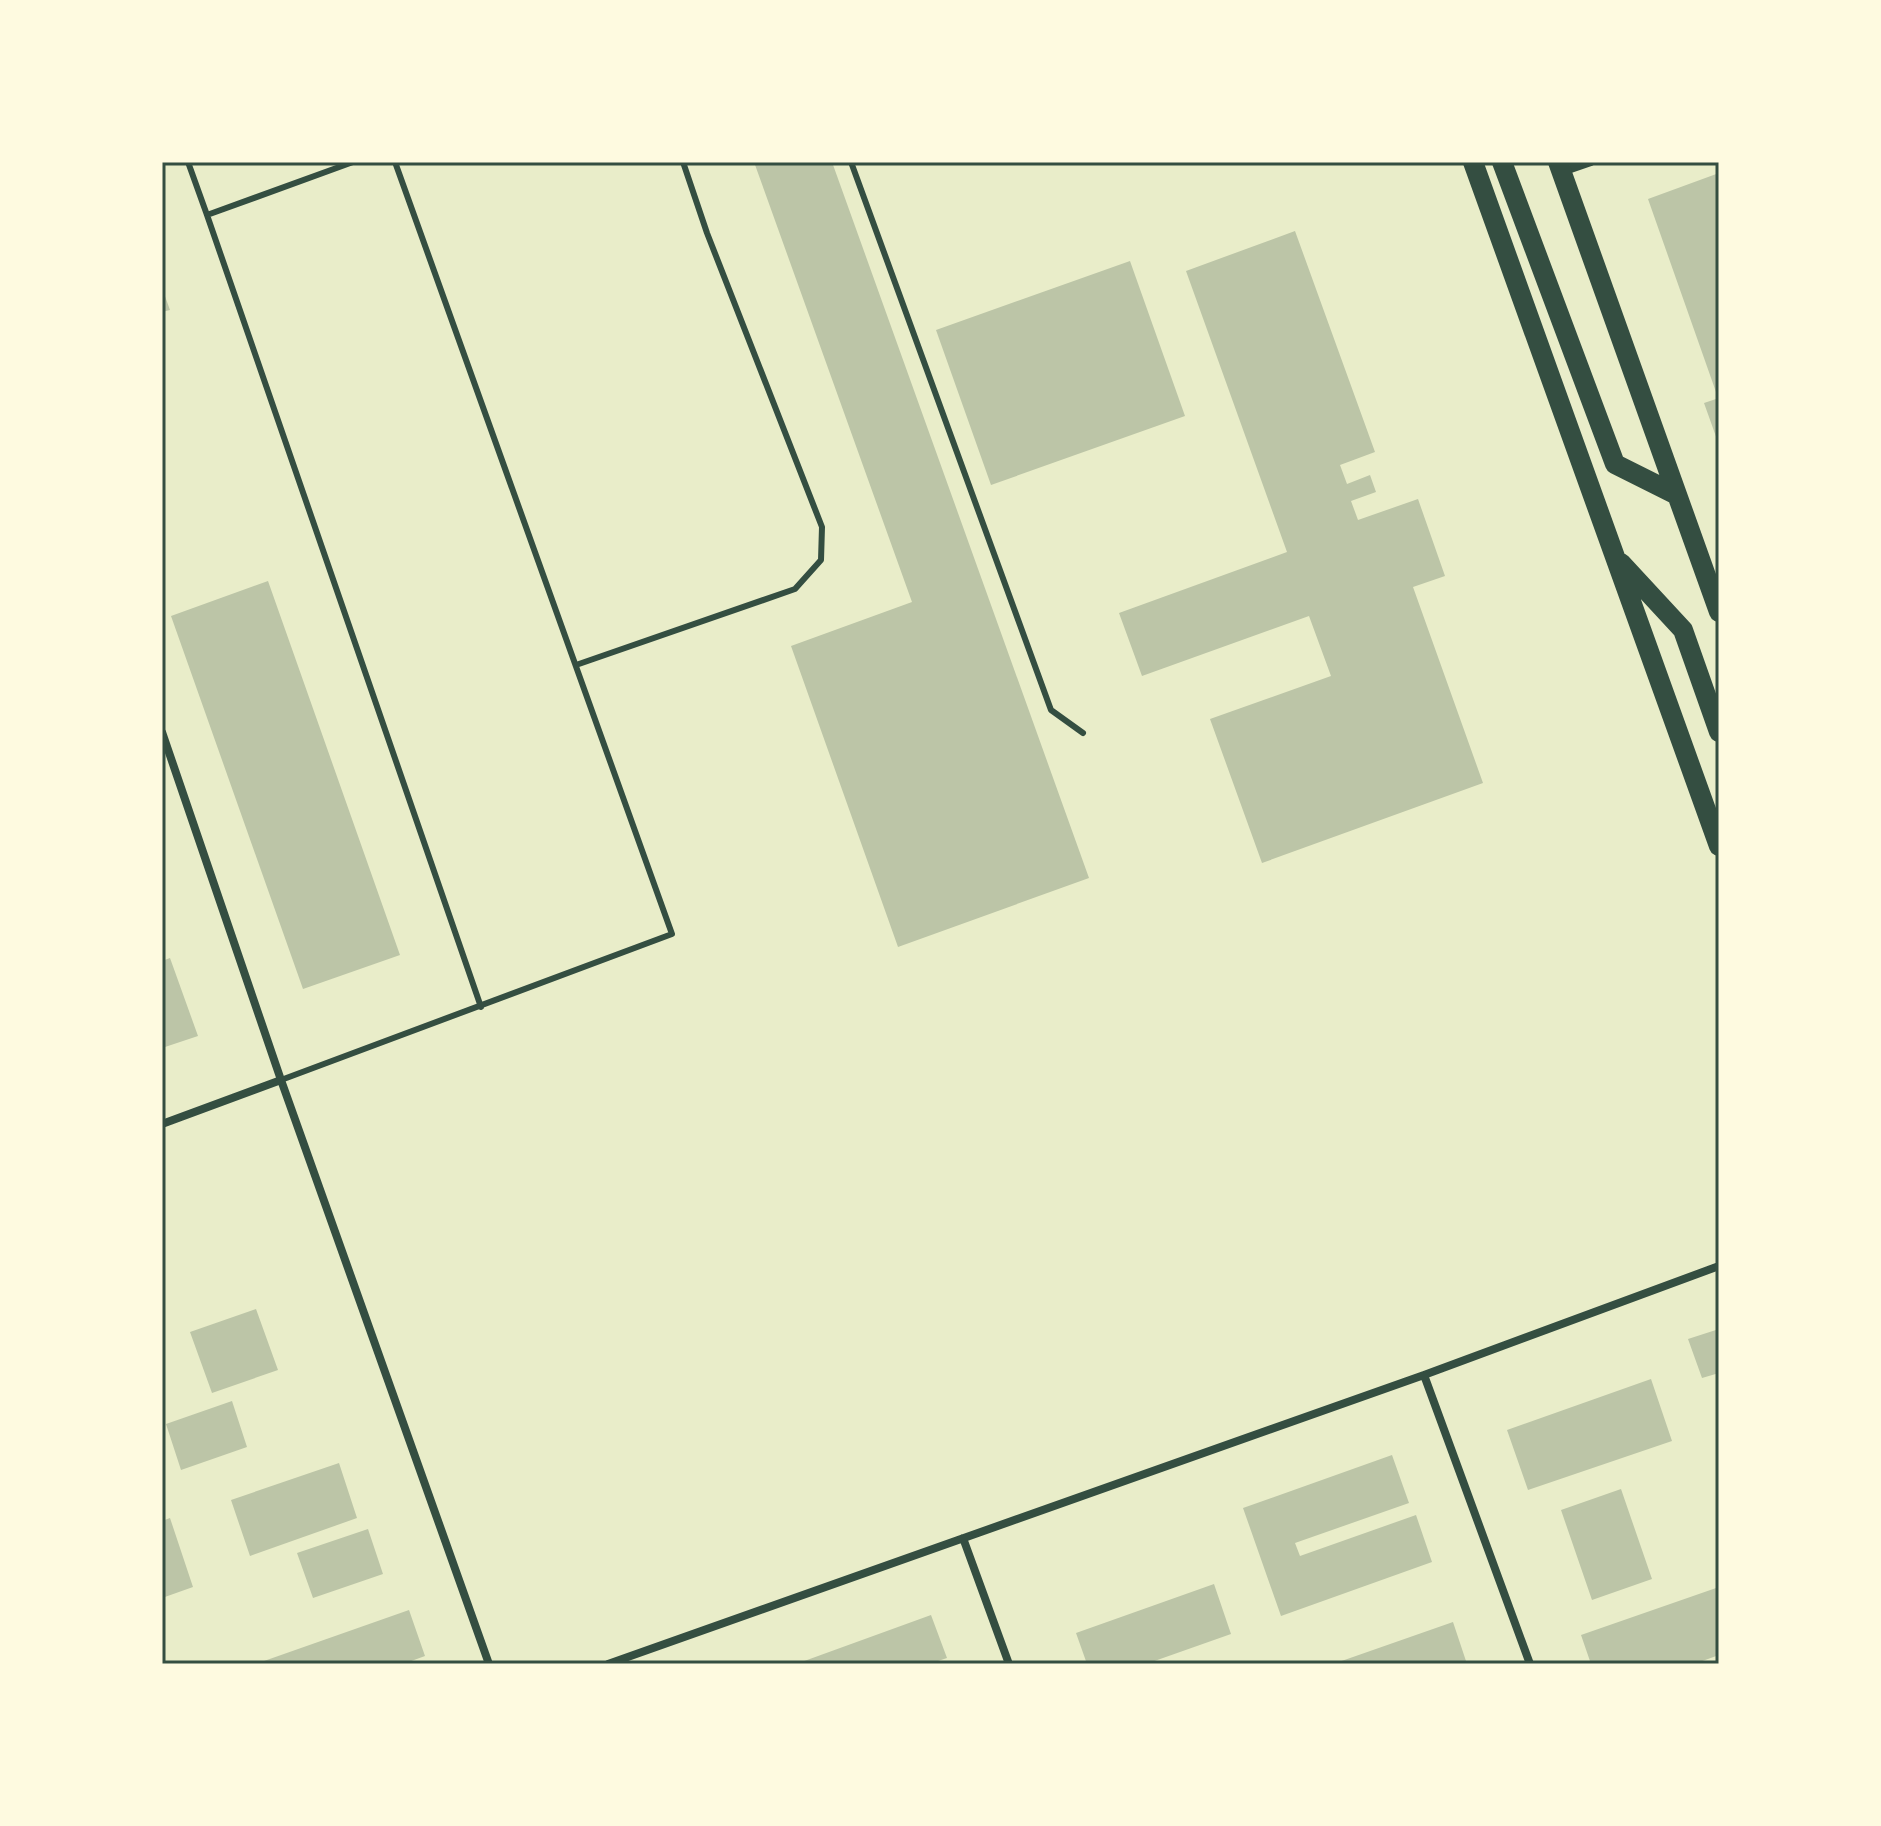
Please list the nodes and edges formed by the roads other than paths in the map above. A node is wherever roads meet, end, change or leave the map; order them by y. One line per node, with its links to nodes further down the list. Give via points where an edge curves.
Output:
1 (188, 162): 10 (lane)
2 (353, 162): 10 (lane)
3 (395, 162): 14 (lane)
4 (683, 162): 14 (lane, via 822,527 821,560 795,589)
5 (851, 162): 17 (lane, via 1051,710)
6 (1473, 162): 12 (main road)
7 (1502, 162): 11 (main road, via 1615,464)
8 (1591, 162): 9 (street)
9 (1560, 167): 11 (main road)
10 (207, 215): 19 (lane)
11 (1677, 495): 13 (main road)
12 (1614, 555): 16 (main road, via 1683,630); 18 (main road)
13 (1719, 612)
14 (576, 665): 19 (lane, via 672,934)
15 (162, 732): 20 (street)
16 (1719, 732)
17 (1083, 733)
18 (1719, 846)
19 (481, 1007): 20 (lane)
20 (281, 1080): 21 (street); 25 (street)
21 (162, 1124)
22 (1719, 1266): 23 (street)
23 (1424, 1375): 24 (street); 28 (street)
24 (963, 1538): 26 (street); 27 (street)
25 (489, 1664)
26 (608, 1664)
27 (1009, 1664)
28 (1530, 1664)

